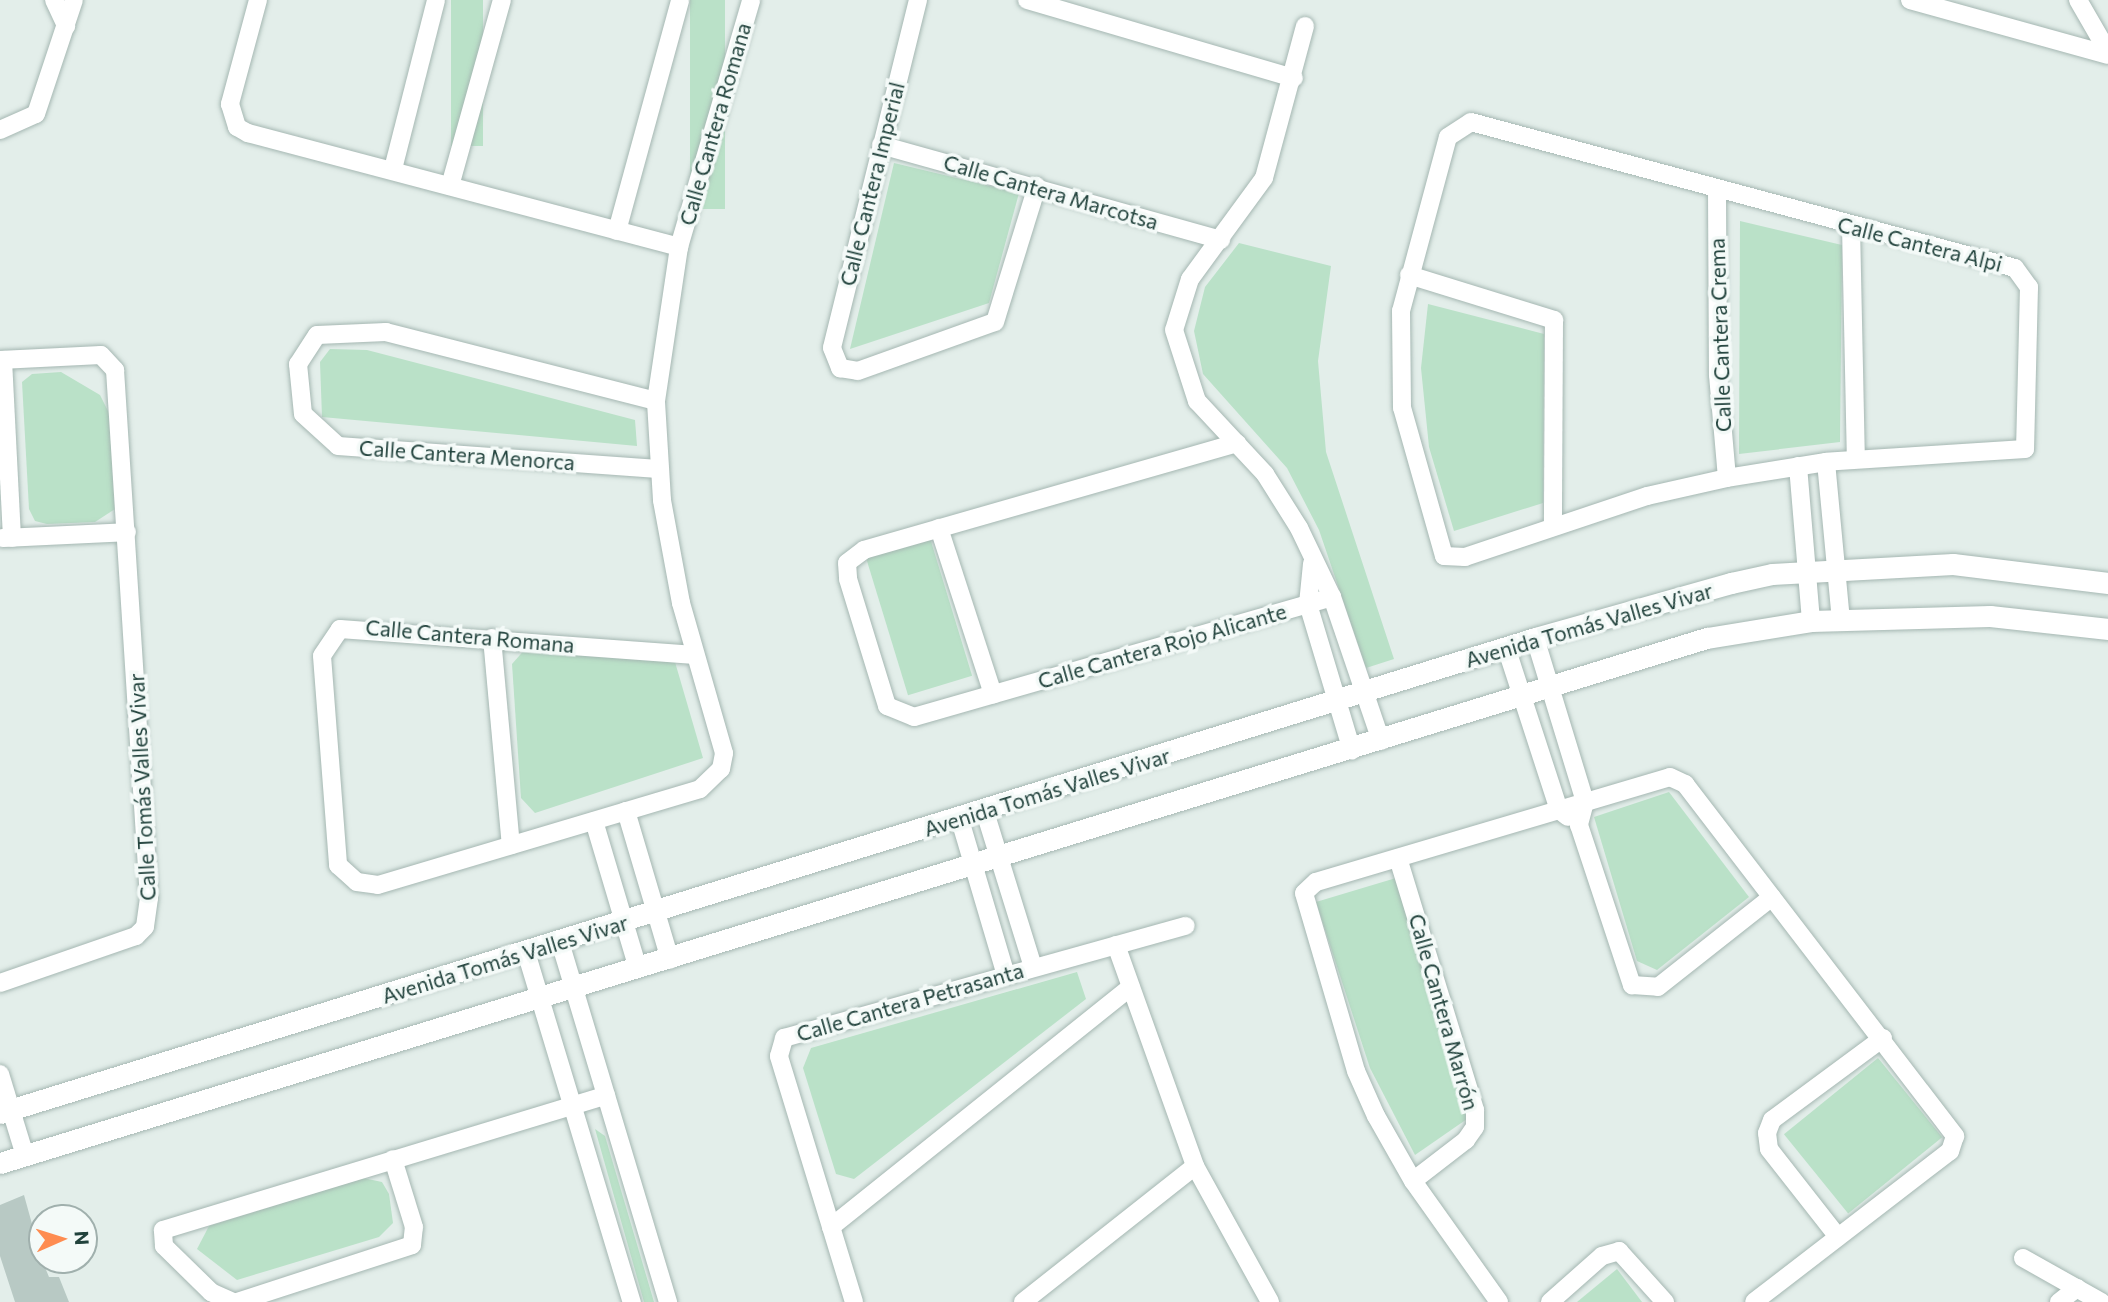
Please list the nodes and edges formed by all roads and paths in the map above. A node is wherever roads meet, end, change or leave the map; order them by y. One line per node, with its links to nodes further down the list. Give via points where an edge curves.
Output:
1 (54, 0): 12 (street)
2 (75, 0): 12 (street)
3 (258, 0): 18 (street, Calle Cantera Romana, via 230,104 237,127)
4 (436, 0): 18 (street)
5 (502, 0): 19 (street)
6 (680, 0): 23 (street)
7 (751, 0): 25 (street, Calle Cantera Romana)
8 (918, 0): 17 (street, Calle Cantera Imperial)
9 (1027, 0): 15 (street)
10 (1910, 0): 14 (street)
11 (2078, 0): 14 (street)
12 (66, 26): 16 (street, via 36,114)
13 (1305, 26): 15 (street)
14 (2108, 54)
15 (1294, 78): 24 (street, via 1264,178)
16 (0, 130)
17 (881, 145): 20 (street, Calle Cantera Marcotsa); 20 (street, Calle Cantera Imperial, via 832,348 840,368 858,371 995,323)
18 (393, 169): 19 (street, Calle Cantera Romana)
19 (450, 186): 23 (street, Calle Cantera Romana)
20 (1037, 186): 24 (street, Calle Cantera Marcotsa)
21 (1717, 192): 22 (street, Calle Cantera Alpi); 26 (street, Calle Cantera Alpi, via 1461,123 1448,137); 34 (street, Calle Cantera Crema, via 1717,375)
22 (1851, 226): 30 (street); 30 (street, Calle Cantera Alpi, via 2015,268 2029,287 2025,449)
23 (617, 231): 25 (street, Calle Cantera Romana)
24 (1221, 240): 29 (street, via 1185,289 1174,330 1197,401)
25 (679, 247): 28 (street, Calle Cantera Romana)
26 (1409, 275): 35 (street, via 1554,320); 35 (street, Calle Cantera Alpi, via 1401,311 1402,408 1438,546 1444,556 1465,557)
27 (1, 360): 38 (street, Calle Tomás Valles Vivar, via 88,354 109,360 119,387); 40 (street, Calle Tomás Valles Vivar)
28 (656, 401): 33 (street, Calle Cantera Romana); 33 (street, Calle Cantera Menorca, via 386,332 317,335 306,343 298,364 303,414 338,446)
29 (1237, 443): 36 (street, Calle Cantera Rojo Alicante); 41 (street, via 1284,499)
30 (1856, 459): 31 (street, Calle Cantera Alpi)
31 (1826, 462): 32 (street, Calle Cantera Alpi); 37 (street)
32 (1798, 466): 34 (street, Calle Cantera Alpi); 39 (street)
33 (658, 469): 53 (street, Calle Cantera Romana)
34 (1727, 478): 35 (street, Calle Cantera Alpi)
35 (1553, 526)
36 (939, 528): 58 (street); 58 (street, Calle Cantera Rojo Alicante, via 864,550 847,563 887,706 914,717)
37 (1830, 531): 39 (street); 42 (street)
38 (127, 532): 40 (street, Calle Tomás Valles Vivar); 91 (street, Calle Tomás Valles Vivar, via 149,898 145,927 125,942)
39 (1802, 534): 43 (street)
40 (6, 538)
41 (1312, 564): 45 (street); 46 (street)
42 (1835, 569): 43 (main road, Avenida Tomás Valles Vivar); 44 (main road, Avenida Tomás Valles Vivar, via 1999,566); 47 (street)
43 (1806, 572): 48 (street); 51 (main road, Avenida Tomás Valles Vivar, via 1731,583)
44 (2108, 583)
45 (1332, 597): 46 (street, Calle Cantera Rojo Alicante); 54 (street)
46 (1308, 604): 55 (street); 58 (street, Calle Cantera Rojo Alicante)
47 (1841, 620): 48 (main road, Avenida Tomás Valles Vivar); 49 (main road, Avenida Tomás Valles Vivar, via 1990,616)
48 (1811, 621): 56 (main road, Avenida Tomás Valles Vivar, via 1707,638)
49 (2108, 629)
50 (492, 638): 53 (street, Calle Cantera Romana); 72 (street); 72 (street, Calle Cantera Romana, via 350,626 332,634 322,668 335,852 345,874 366,886)
51 (1535, 638): 52 (main road, Avenida Tomás Valles Vivar); 56 (street)
52 (1506, 647): 57 (street); 59 (main road, Avenida Tomás Valles Vivar)
53 (695, 655): 67 (street, Calle Cantera Romana, via 724,753 721,769 707,786)
54 (1352, 656): 55 (street); 59 (street)
55 (1326, 664): 60 (street)
56 (1549, 683): 57 (main road, Avenida Tomás Valles Vivar); 61 (street)
57 (1521, 692): 62 (street); 63 (main road, Avenida Tomás Valles Vivar)
58 (993, 694)
59 (1365, 694): 60 (main road, Avenida Tomás Valles Vivar); 63 (street)
60 (1338, 702): 64 (street); 68 (main road, Avenida Tomás Valles Vivar)
61 (1562, 731): 62 (street); 65 (street)
62 (1536, 738): 66 (street)
63 (1381, 741): 64 (main road, Avenida Tomás Valles Vivar)
64 (1352, 751): 73 (main road, Avenida Tomás Valles Vivar)
65 (1585, 802): 66 (street); 71 (street); 79 (street, via 1678,779)
66 (1559, 810): 71 (street); 74 (street)
67 (626, 811): 70 (street, Calle Cantera Romana); 76 (street)
68 (985, 812): 69 (main road, Avenida Tomás Valles Vivar); 73 (street)
69 (960, 820): 75 (street); 81 (main road, Avenida Tomás Valles Vivar)
70 (594, 821): 72 (street, Calle Cantera Romana); 77 (street)
71 (1579, 825): 79 (street, via 1625,978 1640,988 1658,987)
72 (511, 845)
73 (1000, 858): 75 (main road, Avenida Tomás Valles Vivar); 78 (street)
74 (1398, 858): 104 (street, Calle Cantera Marrón, via 1475,1110 1475,1127 1466,1140); 104 (street, via 1316,882 1304,898 1356,1071)
75 (974, 867): 80 (street); 87 (main road, Avenida Tomás Valles Vivar)
76 (645, 877): 77 (street); 81 (street)
77 (614, 887): 82 (street)
78 (1011, 896): 80 (street); 88 (street)
79 (1772, 897): 95 (street)
80 (984, 902): 90 (street)
81 (656, 913): 82 (main road, Avenida Tomás Valles Vivar); 87 (street)
82 (625, 922): 84 (main road, Avenida Tomás Valles Vivar); 89 (street)
83 (1186, 926): 85 (street, Calle Cantera Petrasanta)
84 (560, 942): 86 (main road, Avenida Tomás Valles Vivar); 93 (street)
85 (1116, 945): 88 (street, Calle Cantera Petrasanta); 92 (street)
86 (526, 952): 94 (street); 99 (main road, Avenida Tomás Valles Vivar)
87 (670, 960): 89 (main road, Avenida Tomás Valles Vivar)
88 (1033, 967): 90 (street, Calle Cantera Petrasanta)
89 (638, 969): 93 (main road, Avenida Tomás Valles Vivar)
90 (1006, 975): 105 (street, Calle Cantera Petrasanta, via 793,1034 779,1045)
91 (0, 984)
92 (1131, 987): 103 (street); 105 (street)
93 (575, 990): 94 (main road, Avenida Tomás Valles Vivar); 97 (street)
94 (541, 1001): 98 (street); 100 (main road, Avenida Tomás Valles Vivar)
95 (1883, 1038): 106 (street, via 1950,1123 1954,1143); 106 (street, via 1772,1120 1767,1133 1769,1149)
96 (0, 1074): 99 (street)
97 (606, 1095): 98 (street); 111 (street)
98 (573, 1105): 101 (street); 110 (street)
99 (5, 1112): 100 (street)
100 (25, 1156): 102 (main road, Avenida Tomás Valles Vivar)
101 (393, 1159): 109 (street, via 414,1227 412,1245); 109 (street, via 163,1230 164,1246 211,1292)
102 (0, 1163)
103 (1195, 1166): 113 (street); 114 (street)
104 (1413, 1181): 115 (street)
105 (831, 1227): 112 (street, Calle Cantera Petrasanta)
106 (1838, 1237): 118 (street)
107 (2023, 1258): 108 (street)
108 (2077, 1288): 119 (street); 120 (street)
109 (235, 1302)
110 (632, 1302)
111 (668, 1302)
112 (854, 1302)
113 (1023, 1302)
114 (1270, 1302)
115 (1499, 1302)
116 (1550, 1302): 117 (street, via 1602,1256 1619,1251)
117 (1665, 1302)
118 (1754, 1302)
119 (2059, 1302)
120 (2101, 1302)

